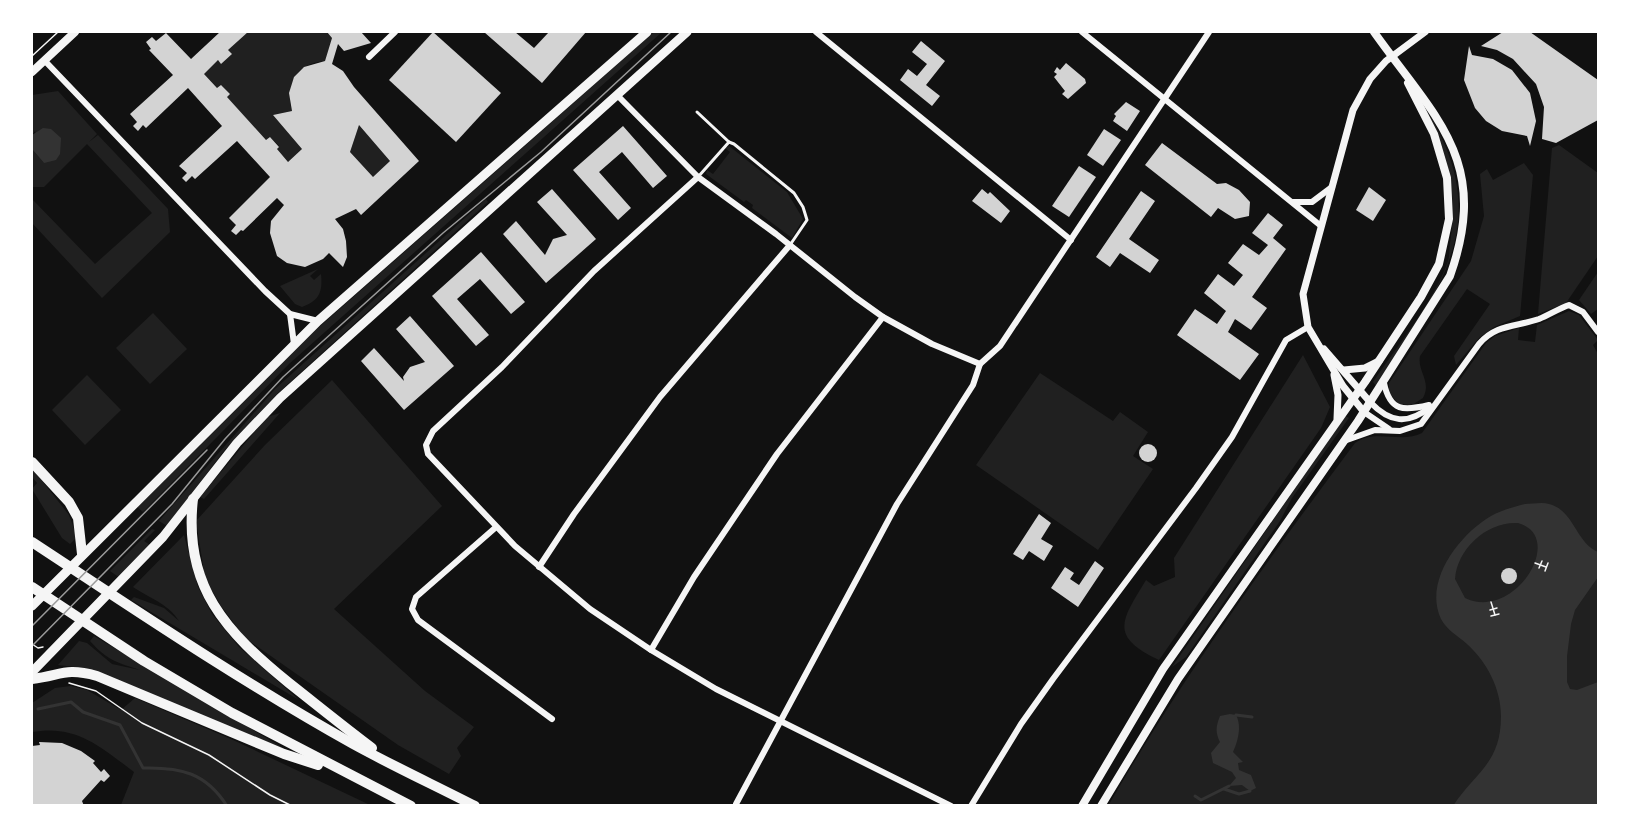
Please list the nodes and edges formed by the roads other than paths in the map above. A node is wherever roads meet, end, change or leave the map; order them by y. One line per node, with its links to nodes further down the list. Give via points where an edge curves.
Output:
1 (75, 32): 11 (main road)
2 (394, 32): 10 (street)
3 (647, 32): 26 (main road)
4 (687, 32): 14 (main road)
5 (816, 32): 22 (street)
6 (1082, 32): 15 (street)
7 (1209, 32): 15 (street)
8 (1374, 32): 13 (main road)
9 (1425, 32): 19 (street, via 1376,71 1353,110)
10 (369, 57)
11 (45, 61): 12 (main road); 24 (street)
12 (32, 72)
13 (1404, 74): 31 (main road, via 1434,134 1444,164 1449,219 1444,251 1432,278); 35 (main road, via 1429,103 1450,141 1463,187 1464,209 1459,251 1450,276)
14 (618, 96): 18 (street); 45 (main road, via 280,398 237,443)
15 (1165, 99): 20 (street); 22 (street)
16 (697, 112): 17 (lane)
17 (729, 142): 18 (lane); 23 (lane, via 800,200 807,220)
18 (698, 177): 23 (street); 46 (street, via 587,278 502,367 433,431 426,445 428,454)
19 (1332, 187): 20 (street, via 1312,202); 21 (street)
20 (1292, 202): 21 (street)
21 (1322, 226): 27 (street, via 1303,294)
22 (1071, 240): 32 (street, via 1000,346)
23 (790, 245): 25 (street); 49 (street, via 660,397)
24 (290, 314): 26 (street); 30 (street)
25 (883, 318): 32 (street); 52 (street, via 777,454 694,577)
26 (318, 321): 30 (main road)
27 (1308, 327): 29 (street); 63 (street, via 1286,340 1232,437 1046,688)
28 (1599, 332): 39 (street, via 1583,312 1569,305 1537,320 1502,327 1482,340)
29 (1316, 341): 33 (street); 34 (street)
30 (294, 344): 48 (main road)
31 (1379, 361): 34 (street, via 1365,368); 36 (main road)
32 (980, 364): 56 (street, via 973,385 892,513)
33 (1331, 366): 37 (street); 41 (street, via 1338,395)
34 (1344, 370): 36 (street)
35 (1384, 383): 38 (main road); 39 (street, via 1388,398 1396,406 1408,409)
36 (1360, 389): 37 (main road); 38 (street)
37 (1353, 399): 40 (street); 41 (main road)
38 (1370, 402): 39 (street, via 1387,417 1403,421); 40 (main road)
39 (1433, 405): 42 (street, via 1415,428)
40 (1365, 412): 42 (street); 43 (main road)
41 (1337, 418): 64 (main road, via 1163,669)
42 (1389, 429): 43 (street)
43 (1343, 442): 65 (main road, via 1178,679)
44 (32, 462): 48 (highway, via 69,502 78,518)
45 (193, 499): 53 (main road, via 164,537); 57 (highway, via 191,531 197,571 227,626 274,670)
46 (495, 528): 49 (street); 55 (street, via 416,597 413,613)
47 (32, 542): 57 (highway, via 137,613)
48 (82, 554): 51 (main road)
49 (539, 567): 52 (street, via 590,609)
50 (32, 587): 58 (highway, via 212,702)
51 (32, 606)
52 (651, 650): 56 (street)
53 (32, 672)
54 (32, 679): 58 (highway, via 61,671 97,676 284,754)
55 (552, 719)
56 (782, 722): 59 (street); 62 (street)
57 (391, 764): 61 (highway)
58 (342, 772): 60 (highway)
59 (736, 804)
60 (411, 806)
61 (475, 806)
62 (951, 806)
63 (971, 806)
64 (1082, 806)
65 (1101, 806)

